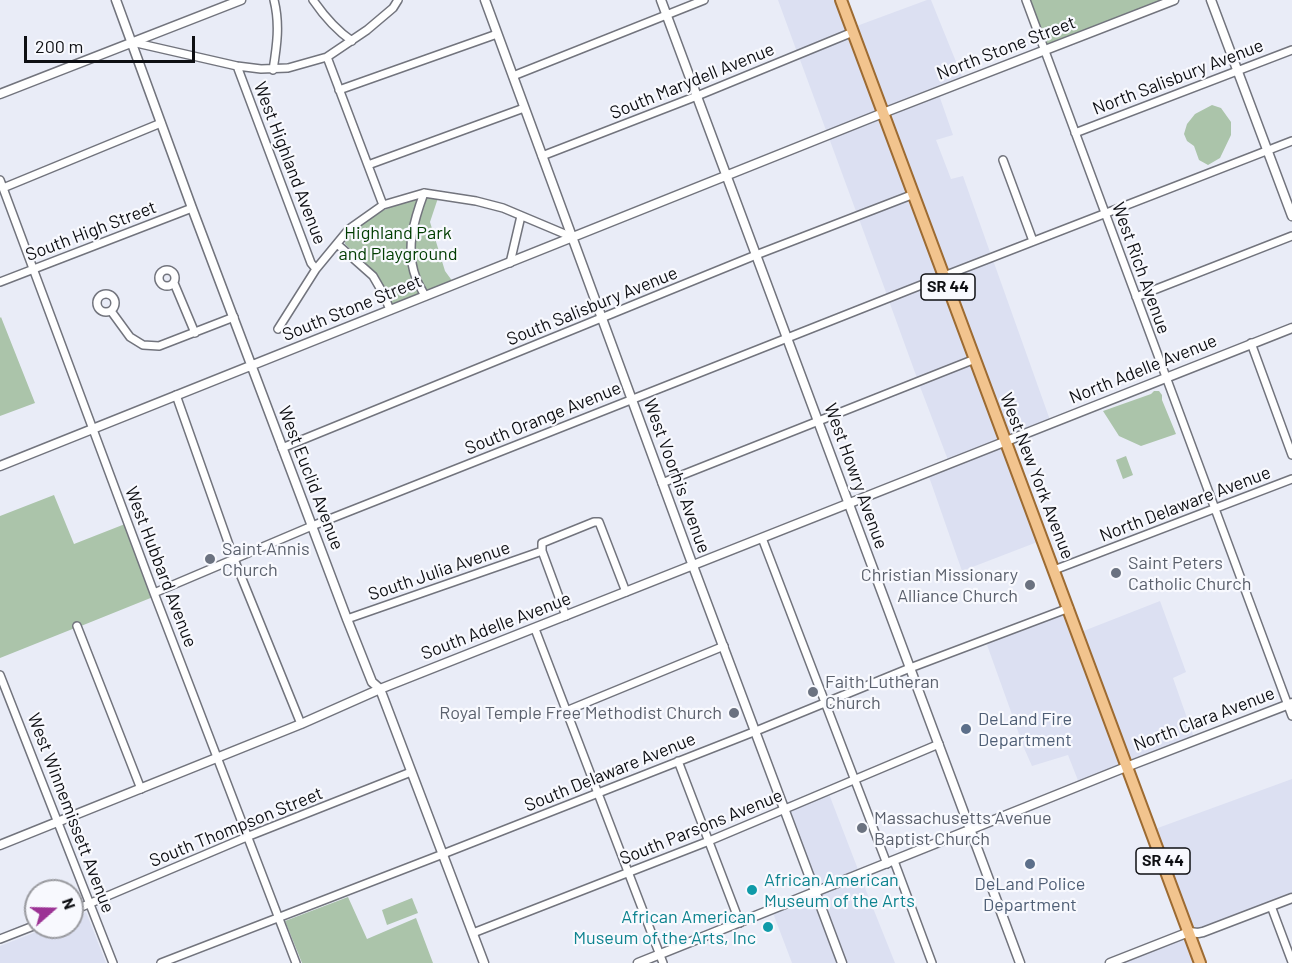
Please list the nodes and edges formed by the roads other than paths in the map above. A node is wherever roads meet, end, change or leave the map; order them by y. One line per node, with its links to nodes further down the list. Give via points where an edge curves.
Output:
1 (116, 0): 17 (street, West Euclid Avenue)
2 (241, 0): 17 (street)
3 (274, 0): 22 (street, via 278,42)
4 (313, 0): 16 (street, via 340,34)
5 (398, 0): 16 (street)
6 (485, 0): 15 (street, West Voorhis Avenue)
7 (661, 0): 13 (street, West Howry Avenue)
8 (704, 0): 13 (street)
9 (841, 0): 14 (main road, West New York Avenue / SR 44)
10 (1026, 0): 18 (street, West Rich Avenue)
11 (1174, 0): 18 (street, North Stone Street)
12 (1211, 0): 23 (street)
13 (667, 15): 24 (street); 27 (street, West Howry Avenue)
14 (853, 32): 27 (street, South Marydell Avenue); 29 (main road, West New York Avenue / SR 44)
15 (497, 34): 24 (street, West Voorhis Avenue); 25 (street)
16 (351, 41): 20 (street)
17 (132, 42): 21 (street); 26 (street); 30 (street, West Euclid Avenue)
18 (1044, 50): 29 (street, North Stone Street); 31 (street, West Rich Avenue)
19 (1292, 50): 23 (street, North Salisbury Avenue)
20 (327, 57): 22 (street); 25 (street)
21 (237, 66): 22 (street); 53 (street, West Highland Avenue)
22 (273, 69)
23 (1237, 70): 31 (street, North Salisbury Avenue); 33 (street)
24 (513, 76): 28 (street, West Voorhis Avenue)
25 (339, 90): 36 (street)
26 (0, 94)
27 (697, 96): 34 (street, South Marydell Avenue); 37 (street, West Howry Avenue)
28 (524, 108): 34 (street, West Voorhis Avenue); 36 (street)
29 (883, 113): 37 (street, South Stone Street); 40 (main road, West New York Avenue / SR 44)
30 (161, 123): 38 (street); 42 (street, West Euclid Avenue)
31 (1075, 133): 43 (street, West Rich Avenue)
32 (1292, 141): 33 (street, South Orange Avenue)
33 (1267, 150): 43 (street, South Orange Avenue); 45 (street)
34 (542, 156): 47 (street, West Voorhis Avenue)
35 (1003, 160): 48 (street)
36 (368, 165): 41 (street)
37 (727, 176): 47 (street, South Stone Street); 50 (street, West Howry Avenue)
38 (1, 184): 52 (street, West Hubbard Avenue)
39 (424, 193): 41 (street); 44 (street, via 476,201); 57 (street, via 413,222 410,254)
40 (914, 195): 50 (street, South Salisbury Avenue); 54 (main road, West New York Avenue / SR 44)
41 (383, 205): 49 (street, via 349,229)
42 (192, 208): 52 (street, South High Street); 61 (street, West Euclid Avenue)
43 (1105, 213): 48 (street, South Orange Avenue); 58 (street, West Rich Avenue)
44 (521, 216): 47 (street); 51 (street)
45 (1292, 216)
46 (1292, 236): 58 (street)
47 (572, 237): 51 (street, South Stone Street); 62 (street, West Voorhis Avenue)
48 (1033, 242): 54 (street, South Orange Avenue)
49 (337, 244): 53 (street); 59 (street, via 373,276)
50 (756, 255): 62 (street, South Salisbury Avenue); 66 (street, West Howry Avenue)
51 (510, 263): 57 (street, South Stone Street)
52 (33, 269): 55 (street, South High Street); 74 (street, West Hubbard Avenue)
53 (316, 269): 64 (street)
54 (944, 276): 66 (street, South Orange Avenue); 68 (main road, West New York Avenue / SR 44)
55 (0, 282)
56 (174, 283): 65 (street)
57 (425, 296): 59 (street, South Stone Street)
58 (1136, 297): 70 (street, West Rich Avenue)
59 (390, 310): 69 (street, South Stone Street)
60 (111, 311): 65 (street, via 130,337 143,345 159,346)
61 (234, 317): 65 (street); 69 (street, West Euclid Avenue)
62 (602, 319): 72 (street, West Voorhis Avenue); 76 (street, South Salisbury Avenue)
63 (1292, 328): 67 (street, North Adelle Avenue)
64 (278, 329)
65 (195, 333)
66 (787, 338): 72 (street, South Orange Avenue); 73 (street, West Howry Avenue)
67 (1251, 344): 70 (street, North Adelle Avenue); 77 (street)
68 (975, 358): 73 (street); 75 (main road, West New York Avenue / SR 44)
69 (251, 367): 71 (street, South Stone Street); 76 (street, West Euclid Avenue)
70 (1166, 378): 75 (street, North Adelle Avenue); 82 (street, West Rich Avenue)
71 (176, 395): 74 (street, South Stone Street); 86 (street)
72 (631, 399): 80 (street, West Voorhis Avenue); 83 (street, South Orange Avenue)
73 (818, 420): 80 (street); 81 (street, West Howry Avenue)
74 (93, 428): 78 (street, South Stone Street); 90 (street, West Hubbard Avenue)
75 (1006, 440): 81 (street, South Adelle Avenue); 88 (main road, West New York Avenue / SR 44)
76 (282, 448): 83 (street, West Euclid Avenue)
77 (1292, 454)
78 (0, 466)
79 (1292, 479): 82 (street, North Delaware Avenue)
80 (662, 483): 87 (street, West Voorhis Avenue)
81 (849, 502): 84 (street, South Adelle Avenue); 97 (street, West Howry Avenue)
82 (1215, 509): 88 (street, North Delaware Avenue); 101 (street, West Rich Avenue)
83 (312, 526): 86 (street, South Orange Avenue); 93 (street, West Euclid Avenue)
84 (762, 538): 87 (street, South Adelle Avenue); 100 (street)
85 (542, 547): 89 (street, South Julia Avenue, via 599,522); 92 (street); 93 (street, South Julia Avenue)
86 (234, 559): 90 (street, South Orange Avenue); 104 (street)
87 (693, 566): 89 (street, South Adelle Avenue); 96 (street, West Voorhis Avenue)
88 (1054, 570): 91 (main road, West New York Avenue / SR 44)
89 (626, 592): 92 (street, South Adelle Avenue)
90 (154, 593): 107 (street, West Hubbard Avenue)
91 (1069, 608): 97 (street, South Delaware Avenue); 109 (main road, West New York Avenue / SR 44)
92 (566, 616): 95 (street, South Adelle Avenue)
93 (347, 619): 99 (street, West Euclid Avenue, via 372,682)
94 (78, 626): 112 (street)
95 (535, 628): 99 (street, South Adelle Avenue); 102 (street)
96 (724, 646): 102 (street); 105 (street, West Voorhis Avenue)
97 (910, 668): 100 (street, South Delaware Avenue); 106 (street, West Howry Avenue)
98 (0, 675): 115 (street, West Winnemissett Avenue)
99 (380, 689): 104 (street, South Adelle Avenue); 110 (street, West Euclid Avenue)
100 (825, 703): 105 (street, South Delaware Avenue); 111 (street)
101 (1290, 704): 103 (street, West Rich Avenue); 109 (street, North Clara Avenue)
102 (566, 711): 113 (street)
103 (1292, 716)
104 (301, 724): 107 (street, South Adelle Avenue)
105 (756, 731): 108 (street, South Delaware Avenue); 114 (street, West Voorhis Avenue)
106 (939, 744): 111 (street, South Parsons Avenue); 116 (street, West Howry Avenue)
107 (218, 758): 112 (street, South Adelle Avenue); 117 (street, West Hubbard Avenue)
108 (678, 761): 113 (street, South Delaware Avenue); 118 (street)
109 (1128, 767): 116 (street, North Clara Avenue); 131 (main road, West New York Avenue / SR 44)
110 (411, 772): 117 (street, South Thompson Street); 120 (street, West Euclid Avenue)
111 (854, 780): 114 (street, South Parsons Avenue); 121 (street)
112 (141, 789): 115 (street, South Adelle Avenue)
113 (598, 793): 120 (street, South Delaware Avenue); 122 (street)
114 (785, 810): 118 (street, South Parsons Avenue); 123 (street, West Voorhis Avenue)
115 (58, 822): 119 (street, South Adelle Avenue); 125 (street, West Winnemissett Avenue)
116 (970, 830): 121 (street, North Clara Avenue); 143 (street, West Howry Avenue)
117 (249, 836): 125 (street, South Thompson Street); 128 (street, West Hubbard Avenue)
118 (709, 841): 122 (street, South Parsons Avenue); 129 (street)
119 (0, 844)
120 (443, 854): 128 (street, South Delaware Avenue); 132 (street, West Euclid Avenue)
121 (890, 863): 123 (street, North Clara Avenue); 142 (street)
122 (629, 873): 132 (street, South Parsons Avenue); 134 (street)
123 (817, 892): 129 (street, North Clara Avenue); 141 (street, West Voorhis Avenue)
124 (1292, 898): 127 (street)
125 (90, 904): 126 (street, South Thompson Street); 136 (street, West Winnemissett Avenue)
126 (84, 906)
127 (1271, 906): 131 (street, via 1203,932); 135 (street)
128 (279, 918): 137 (street, South Delaware Avenue); 138 (street, West Hubbard Avenue)
129 (740, 923): 134 (street, North Clara Avenue)
130 (24, 930): 133 (street)
131 (1189, 932): 144 (street); 145 (main road, West New York Avenue / SR 44)
132 (473, 933): 139 (street, West Euclid Avenue)
133 (0, 939)
134 (661, 959): 140 (street, North Clara Avenue)
135 (1292, 962)
136 (113, 963)
137 (161, 963)
138 (296, 963)
139 (484, 963)
140 (638, 963)
141 (842, 963)
142 (932, 963)
143 (1020, 963)
144 (1110, 963)
145 (1200, 963)

